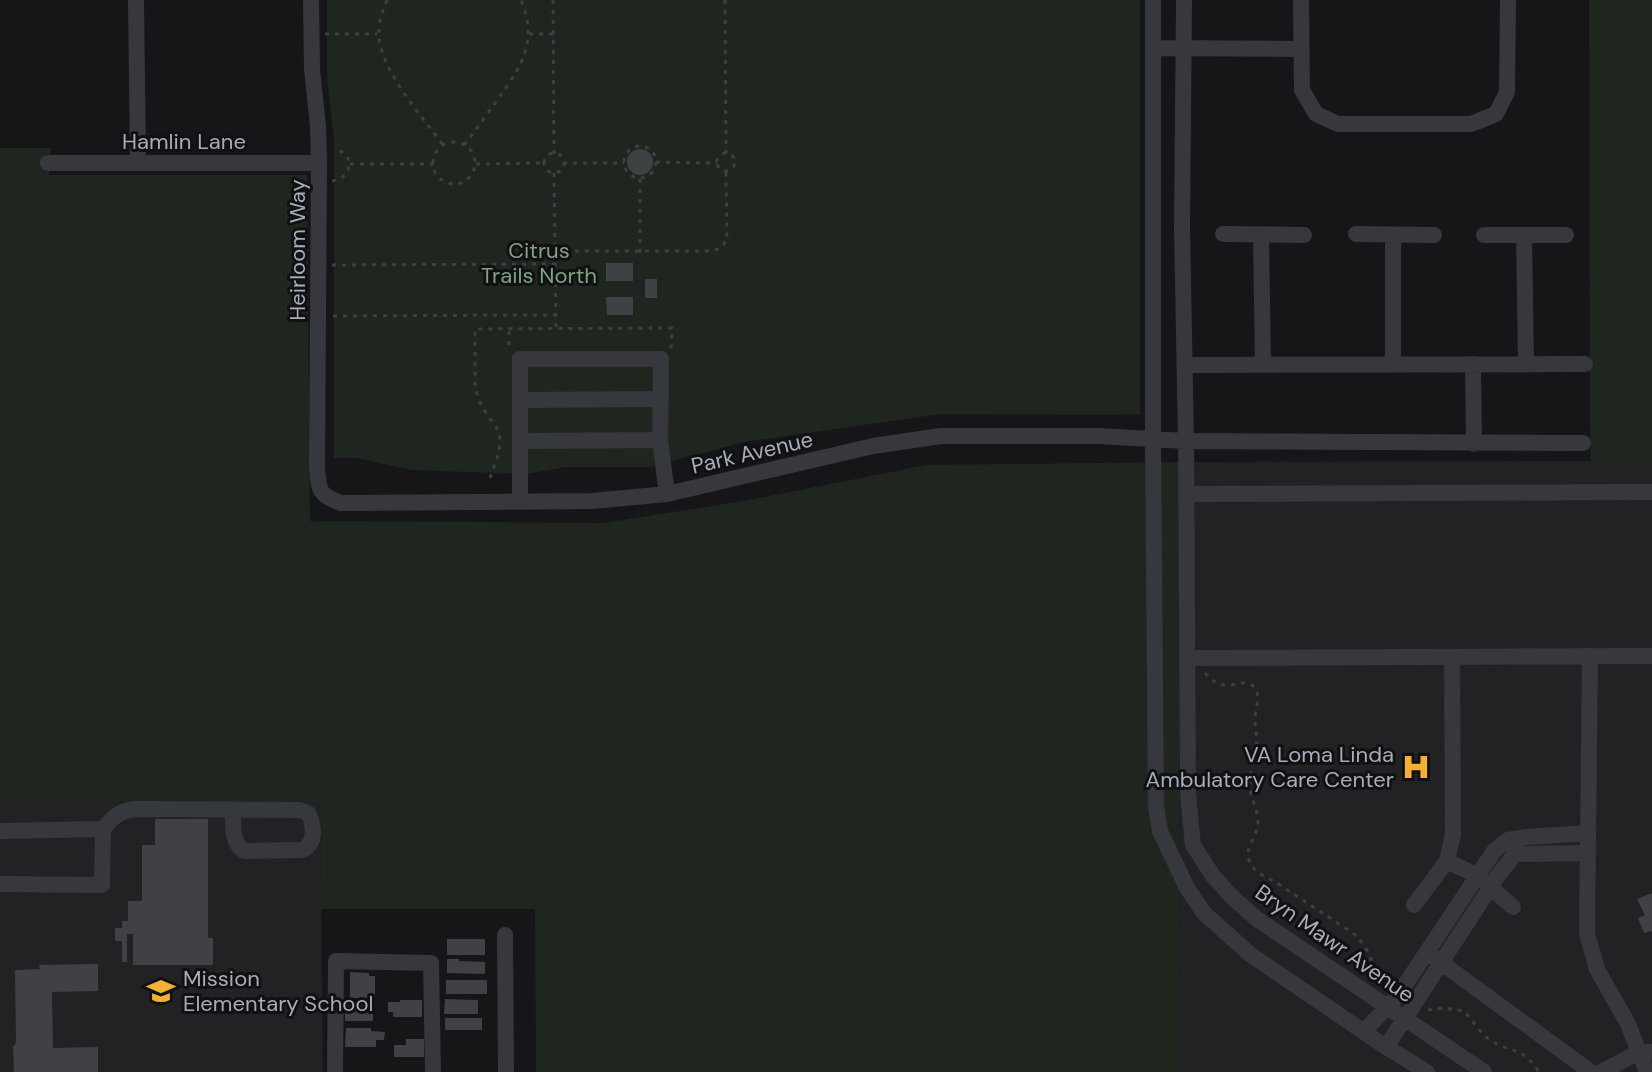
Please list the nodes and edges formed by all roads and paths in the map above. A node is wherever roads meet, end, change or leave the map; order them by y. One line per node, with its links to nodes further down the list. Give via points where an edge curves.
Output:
1 (136, 0): 25 (street)
2 (311, 0): 26 (street, Heirloom Way)
3 (387, 0): 12 (path)
4 (521, 0): 13 (path)
5 (553, 0): 14 (path)
6 (725, 0): 21 (path)
7 (1153, 0): 15 (street)
8 (1184, 0): 16 (street, Bryn Mawr Avenue)
9 (1301, 0): 17 (street)
10 (1508, 0): 17 (street, via 1507,92 1496,114 1471,124 1338,124 1316,114 1302,90)
11 (325, 34): 12 (path)
12 (379, 34): 18 (path, via 384,60)
13 (529, 34): 14 (path); 19 (path, via 524,59)
14 (553, 34): 22 (path)
15 (1153, 48): 16 (street); 61 (street)
16 (1183, 48): 17 (street); 57 (street, Bryn Mawr Avenue)
17 (1302, 49)
18 (443, 145): 19 (path); 32 (path)
19 (464, 145): 33 (path)
20 (332, 147): 31 (path, via 342,150)
21 (726, 153): 30 (path); 34 (path, via 736,162)
22 (554, 154): 27 (path); 28 (path)
23 (656, 162): 29 (path, via 653,153 640,146 630,149); 30 (path); 36 (path, via 653,172)
24 (48, 163): 25 (street, Hamlin Lane)
25 (138, 163): 26 (street, Hamlin Lane)
26 (319, 163): 71 (street, Heirloom Way, via 317,467 319,488)
27 (544, 163): 33 (path); 35 (path)
28 (563, 163): 29 (path); 35 (path)
29 (624, 163): 36 (path, via 630,176)
30 (717, 163): 34 (path)
31 (350, 164): 32 (path); 37 (path, via 342,178)
32 (433, 164): 33 (path, via 438,177 450,184 470,177)
33 (475, 164)
34 (726, 172): 48 (path, via 727,240 721,248)
35 (554, 173): 47 (path)
36 (640, 179): 48 (path)
37 (332, 181)
38 (1223, 234): 40 (street)
39 (1356, 234): 42 (street)
40 (1261, 235): 41 (street); 58 (street)
41 (1304, 235)
42 (1393, 235): 43 (street); 53 (street)
43 (1434, 235)
44 (1484, 235): 45 (street)
45 (1524, 235): 46 (street); 55 (street)
46 (1566, 235)
47 (555, 251): 48 (path); 49 (path)
48 (640, 253)
49 (555, 264): 50 (path); 51 (path)
50 (332, 265)
51 (555, 315): 52 (path); 67 (path, via 556,329 475,329 476,393 500,440)
52 (333, 316)
53 (1393, 364): 54 (street); 58 (street)
54 (1473, 364): 55 (street); 66 (street)
55 (1526, 364): 56 (street)
56 (1585, 364)
57 (1185, 365): 58 (street); 64 (street, Bryn Mawr Avenue)
58 (1263, 365)
59 (661, 399): 60 (street); 60 (street, via 661,359 520,359); 62 (street)
60 (520, 400): 63 (street)
61 (1153, 439): 64 (street, Park Avenue); 69 (street, Park Avenue, via 941,436 873,446); 93 (street, via 1160,831 1204,913 1251,955)
62 (660, 440): 63 (street); 69 (street)
63 (520, 441): 72 (street)
64 (1186, 441): 66 (street, Park Avenue); 70 (street, Bryn Mawr Avenue)
65 (1583, 443): 66 (street, Park Avenue)
66 (1474, 444)
67 (490, 478)
68 (1652, 492): 70 (street)
69 (667, 494): 72 (street, Park Avenue)
70 (1186, 494): 76 (street, Bryn Mawr Avenue)
71 (327, 498): 72 (street, Park Avenue, via 341,503)
72 (520, 502)
73 (1590, 656): 74 (street); 75 (street); 81 (street)
74 (1652, 656)
75 (1452, 657): 76 (street); 83 (street, via 1453,834)
76 (1187, 658): 91 (street, Bryn Mawr Avenue, via 1193,845 1213,876 1257,919)
77 (1203, 671): 90 (path, via 1224,685 1249,684 1257,694 1257,747 1249,783 1258,826 1248,853 1250,865 1357,936)
78 (233, 810): 78 (street, via 300,810 313,823 312,841 303,850 244,851 234,839); 79 (street, via 135,809 114,816)
79 (103, 829): 80 (street); 85 (street, via 102,885)
80 (0, 831)
81 (1588, 833): 82 (street); 84 (street, via 1508,840 1494,851)
82 (1588, 853): 84 (street, via 1515,854); 95 (street, via 1587,934 1597,969)
83 (1447, 861): 84 (street); 86 (street)
84 (1485, 880): 87 (street); 89 (street)
85 (0, 884)
86 (1414, 905)
87 (1513, 907)
88 (505, 935): 99 (street)
89 (1434, 958): 91 (street); 92 (street); 103 (street)
90 (1382, 987)
91 (1387, 1007): 92 (street, Bryn Mawr Avenue); 93 (street)
92 (1412, 1015): 94 (street); 101 (street, Bryn Mawr Avenue); 102 (path, via 1444,1008 1464,1011 1485,1036 1517,1050)
93 (1364, 1031): 94 (street)
94 (1386, 1047): 100 (street)
95 (1646, 1052): 96 (street); 104 (street)
96 (1646, 1071)
97 (335, 1072): 98 (street, via 336,961 431,963)
98 (433, 1072)
99 (506, 1072)
100 (1427, 1072)
101 (1484, 1072)
102 (1539, 1072)
103 (1591, 1072)
104 (1601, 1072)

